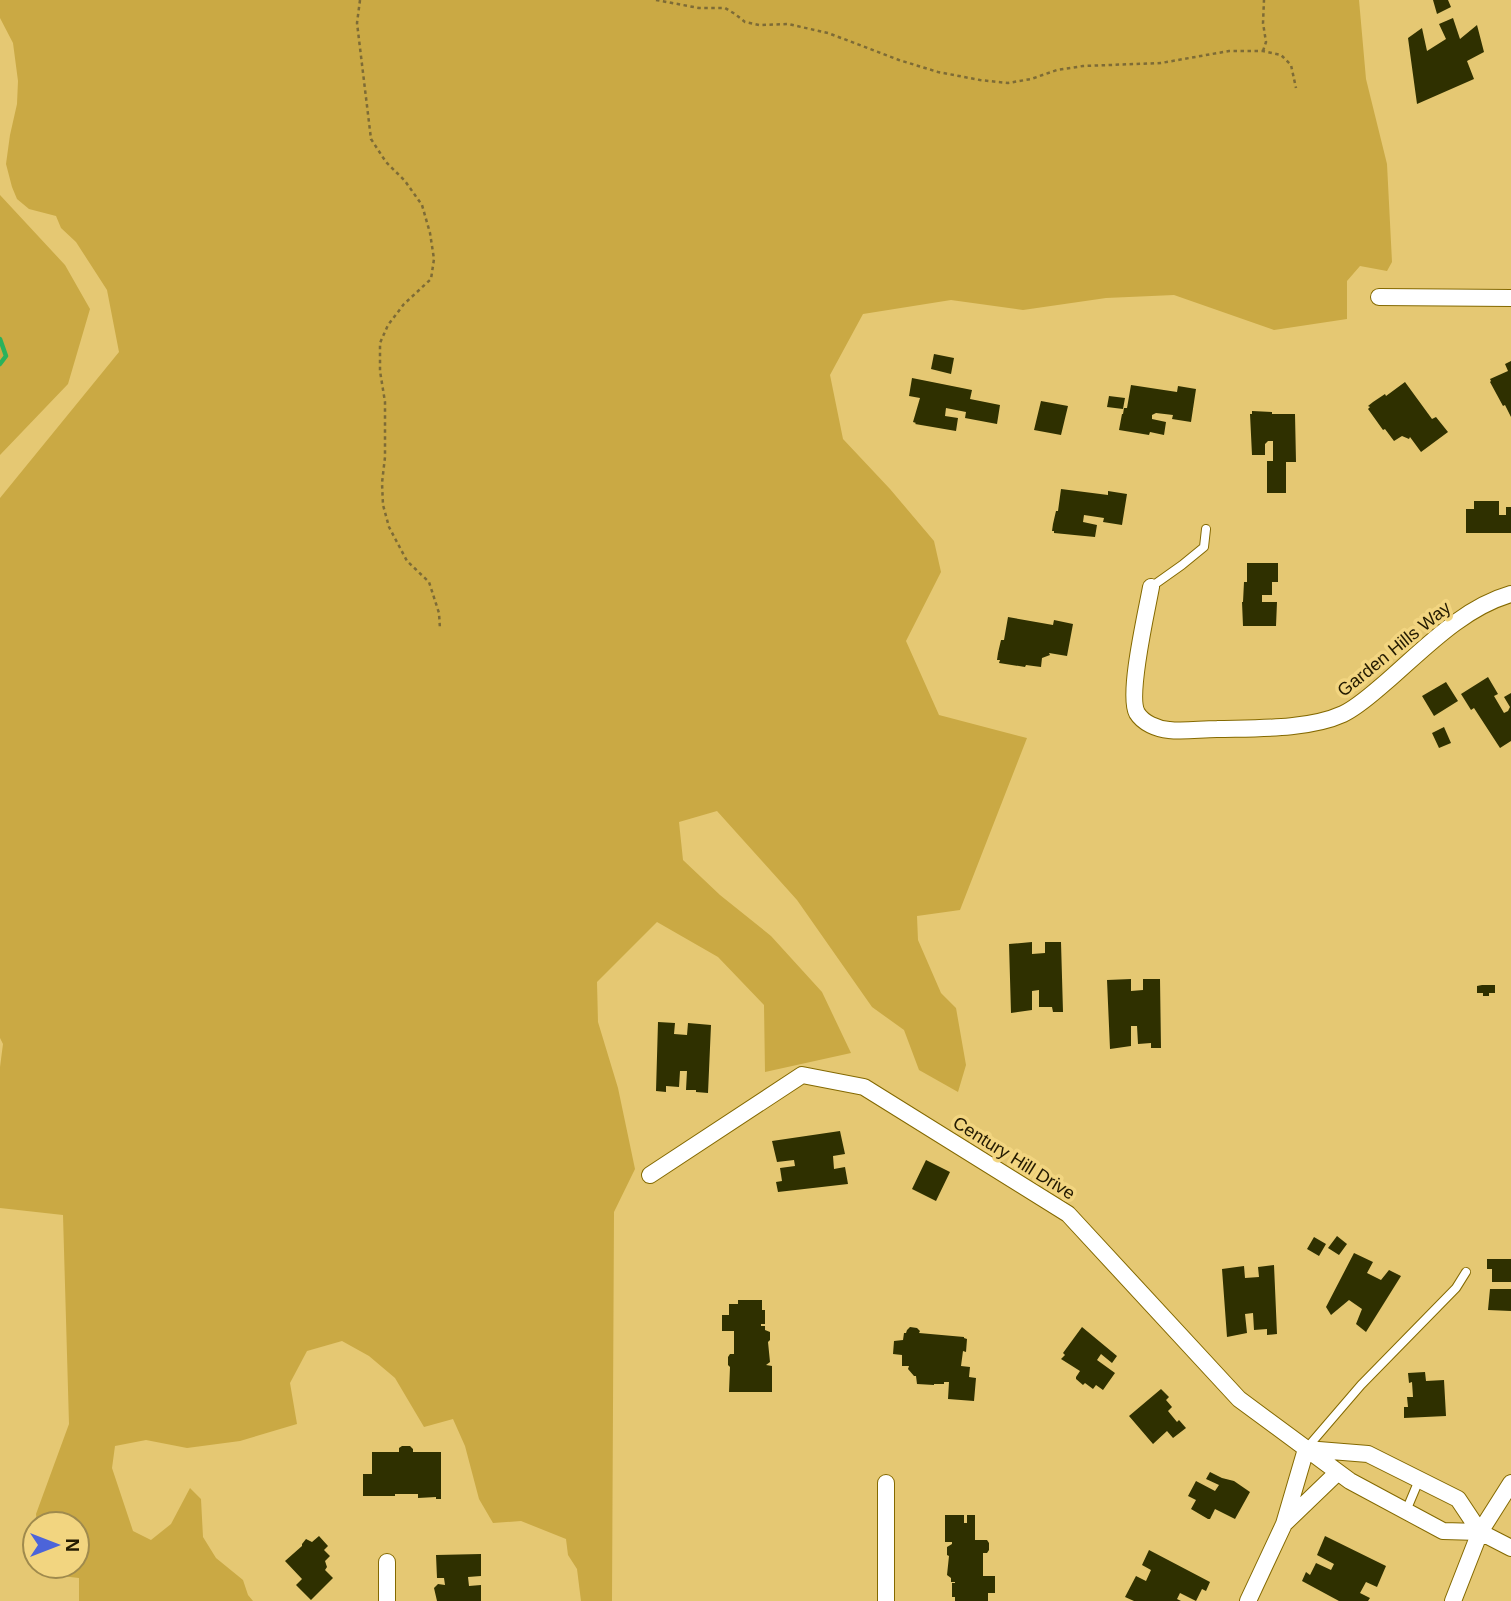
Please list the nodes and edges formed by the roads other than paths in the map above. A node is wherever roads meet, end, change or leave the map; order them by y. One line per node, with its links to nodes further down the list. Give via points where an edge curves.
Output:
1 (1379, 297): 2 (street)
2 (1511, 298)
3 (1206, 529): 4 (lane, via 1204,547)
4 (1151, 587): 5 (street, Garden Hills Way, via 1133,697 1136,712 1147,724 1167,730 1269,728 1344,713 1455,623 1495,598)
5 (1511, 594)
6 (650, 1175): 8 (street, Century Hill Drive, via 802,1075 864,1087 1068,1214 1239,1399)
7 (1466, 1272): 8 (lane)
8 (1306, 1448): 9 (street, Century Hill Drive); 10 (street, Century Hill Drive, via 1368,1454); 14 (street)
9 (1338, 1472): 13 (street, Century Hill Drive); 14 (street)
10 (1419, 1480): 13 (lane); 15 (street, Century Hill Drive, via 1458,1499)
11 (886, 1483): 19 (street)
12 (1511, 1483): 15 (street)
13 (1406, 1511): 15 (street, Century Hill Drive, via 1443,1531)
14 (1284, 1524): 20 (street)
15 (1480, 1532): 16 (street, Century Hill Drive); 21 (street)
16 (1511, 1548)
17 (387, 1562): 18 (street)
18 (387, 1601)
19 (886, 1601)
20 (1248, 1601)
21 (1453, 1601)

